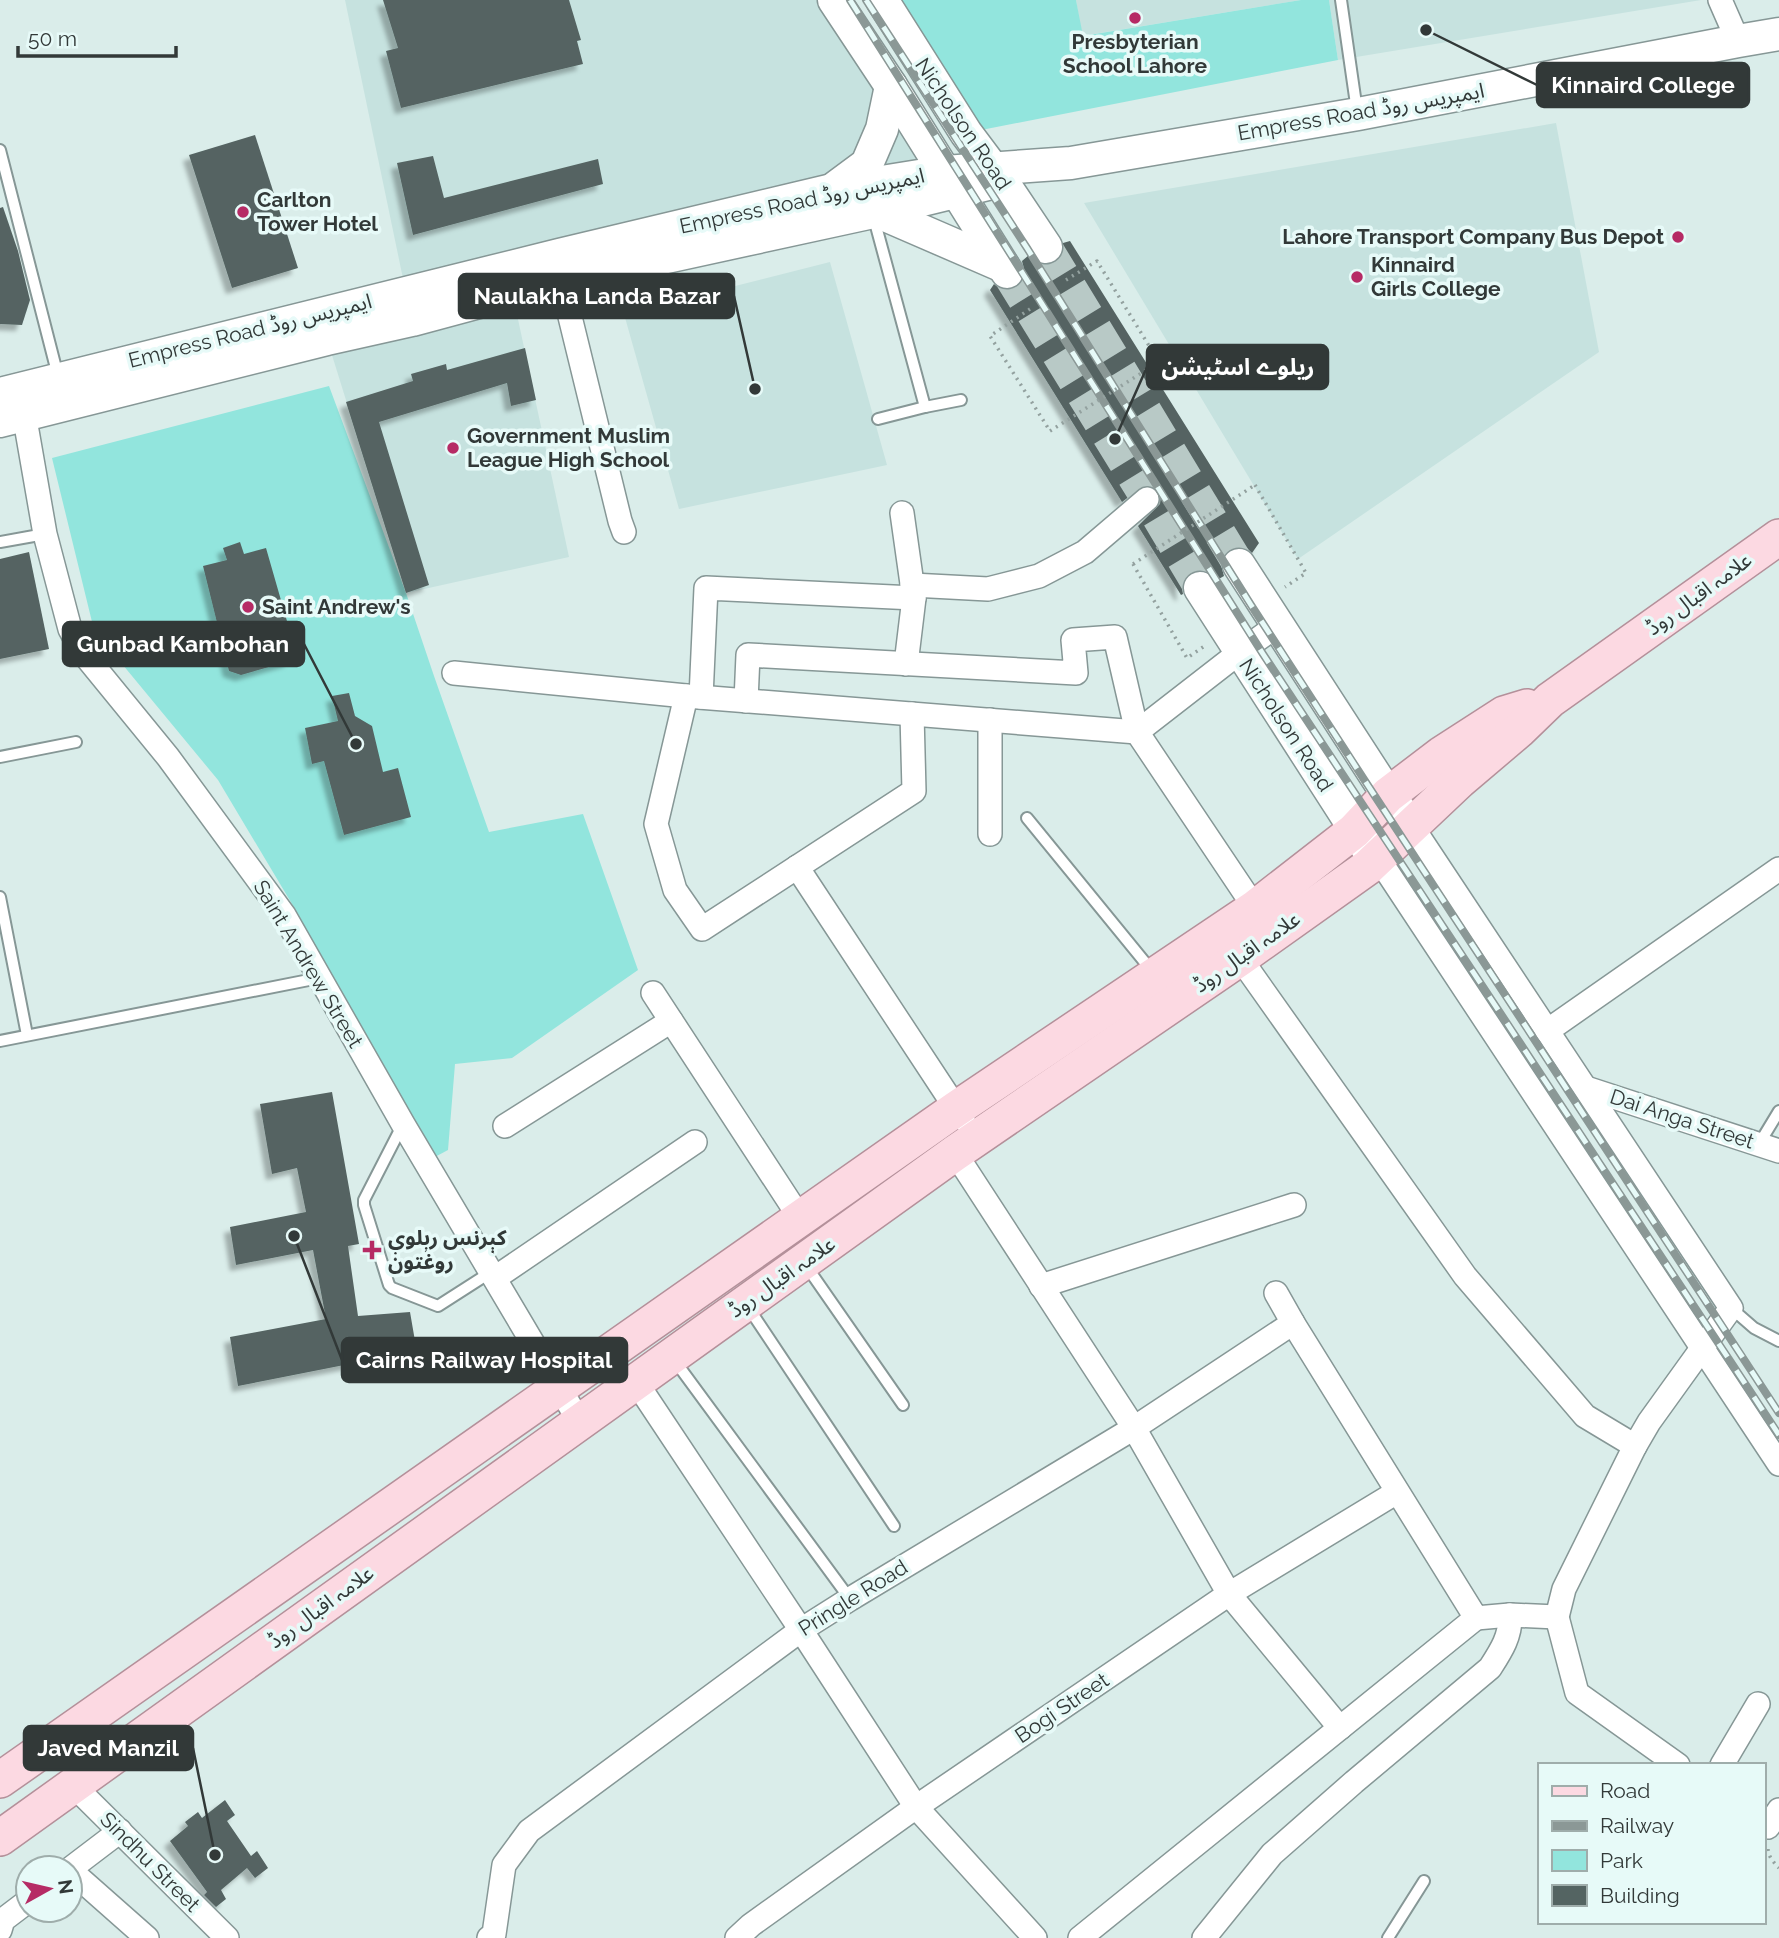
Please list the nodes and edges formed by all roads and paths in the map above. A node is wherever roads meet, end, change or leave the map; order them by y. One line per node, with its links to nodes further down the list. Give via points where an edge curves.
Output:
1 (834, 0): 7 (main road, Nicholson Road)
2 (882, 0): 10 (main road, Nicholson Road)
3 (1341, 0): 8 (lane)
4 (1724, 2): 6 (street)
5 (1779, 34): 6 (main road, Empress Road ایمپریس روڈ)
6 (1738, 41): 8 (main road, Empress Road ایمپریس روڈ)
7 (891, 86): 11 (main road, Nicholson Road); 12 (main road, via 882,129 867,164)
8 (1357, 114): 10 (main road, Empress Road ایمپریس روڈ)
9 (0, 150): 18 (lane)
10 (996, 174): 11 (main road, Empress Road ایمپریس روڈ); 14 (main road, Nicholson Road)
11 (951, 182): 12 (main road, Empress Road ایمپریس روڈ); 13 (main road, Empress Road ایمپریس روڈ); 13 (main road, Nicholson Road, via 1005,269)
12 (832, 190): 18 (main road, Empress Road ایمپریس روڈ)
13 (874, 212): 15 (main road, Empress Road ایمپریس روڈ); 21 (lane)
14 (1046, 247)
15 (561, 280): 20 (main road, Empress Road ایمپریس روڈ, via 412,320); 25 (street)
16 (1066, 280): 17 (path, bridge, via 1097,261 1158,362 1050,431 990,336)
17 (1030, 309)
18 (59, 379): 20 (main road, Empress Road ایمپریس روڈ)
19 (961, 400): 21 (lane)
20 (11, 405): 26 (street, Saint Andrew Street)
21 (925, 407): 22 (lane)
22 (878, 419)
23 (1147, 499): 31 (street, via 1085,552 1039,576 988,589)
24 (902, 513): 31 (street)
25 (624, 532)
26 (45, 534): 28 (lane); 56 (street, Saint Andrew Street, via 70,629 83,653 285,915)
27 (1779, 537): 37 (main road, علامہ اقبال روڈ)
28 (0, 542)
29 (1239, 565): 32 (main road)
30 (1200, 588): 33 (main road, Nicholson Road)
31 (913, 592): 34 (street); 36 (street, via 706,588)
32 (1271, 613): 33 (street); 33 (path, bridge, via 1306,573 1255,485 1133,564 1187,658); 44 (main road)
33 (1233, 641): 41 (street); 47 (main road, Nicholson Road)
34 (906, 664): 38 (street, via 748,655); 41 (street, via 1076,673 1073,640 1115,637)
35 (453, 673): 36 (street)
36 (693, 697): 38 (street); 50 (street, via 656,824 676,890 702,929)
37 (1550, 700): 44 (main road, علامہ اقبال روڈ, via 1504,714); 46 (main road, علامہ اقبال روڈ)
38 (746, 701): 39 (street)
39 (912, 714): 40 (street); 50 (street, via 914,791)
40 (990, 720): 41 (street); 48 (street)
41 (1137, 732): 53 (street)
42 (76, 741): 43 (lane)
43 (0, 757)
44 (1388, 795): 46 (main road); 47 (main road, علامہ اقبال روڈ)
45 (1027, 818): 55 (lane)
46 (1411, 825): 49 (main road, علامہ اقبال روڈ); 59 (street)
47 (1354, 831): 49 (main road, Nicholson Road); 53 (main road, علامہ اقبال روڈ)
48 (990, 834)
49 (1375, 860): 54 (main road, علامہ اقبال روڈ); 80 (street, via 1384,867)
50 (797, 867): 63 (street)
51 (1779, 869): 59 (street)
52 (0, 897): 60 (lane)
53 (1255, 908): 55 (main road, علامہ اقبال روڈ)
54 (1240, 958): 68 (main road, علامہ اقبال روڈ); 87 (street, via 1465,1276 1585,1416)
55 (1156, 976): 63 (main road, علامہ اقبال روڈ)
56 (319, 978): 60 (lane); 65 (street, Saint Andrew Street)
57 (653, 993): 58 (street)
58 (671, 1021): 66 (street); 71 (street)
59 (1547, 1031): 62 (street)
60 (27, 1035): 61 (lane)
61 (0, 1041)
62 (1586, 1088): 69 (street, Dai Anga Street); 77 (street)
63 (956, 1109): 68 (street); 71 (main road, علامہ اقبال روڈ)
64 (1779, 1111): 69 (lane)
65 (403, 1124): 73 (street, Saint Andrew Street); 73 (lane, via 364,1200 389,1285 438,1306)
66 (505, 1126)
67 (695, 1142): 73 (street)
68 (965, 1146): 72 (main road, علامہ اقبال روڈ); 74 (street)
69 (1769, 1148)
70 (1294, 1205): 74 (street)
71 (800, 1218): 83 (main road, علامہ اقبال روڈ)
72 (803, 1261): 76 (main road, علامہ اقبال روڈ); 84 (lane)
73 (493, 1275): 83 (street, Saint Andrew Street)
74 (1041, 1286): 86 (street)
75 (1276, 1293): 78 (street)
76 (745, 1303): 81 (main road, علامہ اقبال روڈ); 90 (lane)
77 (1731, 1308): 79 (lane); 80 (street)
78 (1293, 1323): 86 (street, Pringle Road); 89 (street)
79 (1779, 1341)
80 (1703, 1348): 87 (street); 88 (street)
81 (671, 1356): 82 (main road, علامہ اقبال روڈ); 92 (lane)
82 (636, 1381): 85 (main road, علامہ اقبال روڈ); 96 (street)
83 (559, 1387): 85 (street, Saint Andrew Street); 101 (main road, علامہ اقبال روڈ)
84 (903, 1405)
85 (579, 1421): 102 (main road, علامہ اقبال روڈ)
86 (1134, 1428): 91 (street); 92 (street, Pringle Road)
87 (1636, 1446): 94 (street, via 1564,1589)
88 (1779, 1464)
89 (1397, 1492): 91 (street, Bogi Street); 95 (street)
90 (894, 1526)
91 (1229, 1594): 98 (street); 103 (street, Bogi Street)
92 (850, 1599): 96 (street, Pringle Road)
93 (1510, 1615): 94 (street); 95 (street); 120 (street, via 1504,1646 1490,1668 1272,1854)
94 (1557, 1617): 99 (street, via 1577,1693)
95 (1476, 1618): 98 (street)
96 (801, 1630): 103 (street); 116 (street, Pringle Road, via 529,1831 504,1865 494,1934)
97 (1758, 1704): 100 (street)
98 (1340, 1728): 119 (street)
99 (1675, 1763)
100 (1723, 1763)
101 (2, 1775)
102 (73, 1785): 106 (street, Sindhu Street); 107 (main road, علامہ اقبال روڈ)
103 (916, 1807): 117 (street, Bogi Street); 118 (street)
104 (1779, 1810): 105 (street, via 1769,1827)
105 (1765, 1826)
106 (120, 1831): 108 (street); 115 (street, Sindhu Street)
107 (0, 1838)
108 (84, 1859)
109 (1424, 1881): 121 (lane)
110 (84, 1882): 114 (street)
111 (14, 1912): 112 (street, via 3,1920)
112 (0, 1930): 113 (street)
113 (5, 1938)
114 (147, 1938)
115 (227, 1938)
116 (489, 1938)
117 (737, 1938)
118 (1035, 1938)
119 (1080, 1938)
120 (1204, 1938)
121 (1388, 1938)

